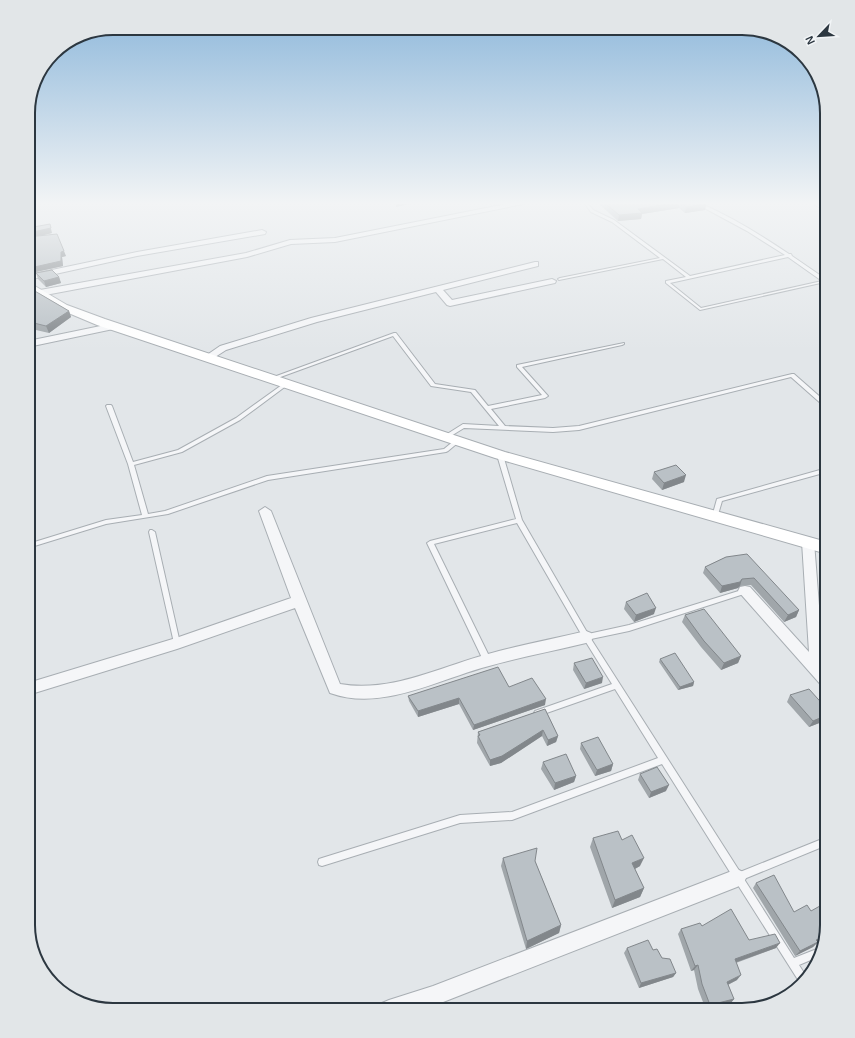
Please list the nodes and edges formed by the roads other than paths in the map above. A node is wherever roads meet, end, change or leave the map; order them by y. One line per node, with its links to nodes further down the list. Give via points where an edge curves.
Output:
1 (146, 252): 8 (street)
2 (255, 252): 15 (street)
3 (656, 252): 6 (lane)
4 (786, 252): 5 (lane)
5 (790, 255): 9 (lane); 10 (lane)
6 (664, 258): 9 (lane); 11 (lane)
7 (535, 264): 13 (street)
8 (35, 276)
9 (688, 276): 12 (lane, via 667,282 700,309)
10 (820, 277)
11 (556, 280): 13 (street, via 450,303)
12 (820, 283)
13 (438, 289): 20 (street, via 314,320 223,348)
14 (35, 290): 15 (main road)
15 (40, 293): 16 (main road, via 63,307)
16 (108, 324): 17 (street); 18 (street); 20 (main road)
17 (35, 338)
18 (35, 342)
19 (622, 344): 25 (lane, via 519,366 545,396)
20 (209, 357): 21 (main road)
21 (273, 378): 22 (main road); 25 (lane, via 394,334 433,385 473,391)
22 (288, 383): 27 (main road); 29 (lane, via 238,419 180,451)
23 (820, 400): 26 (lane, via 792,375 579,428 553,430)
24 (109, 406): 29 (lane)
25 (487, 408): 26 (lane)
26 (502, 427): 27 (lane, via 463,426)
27 (452, 439): 28 (main road); 32 (lane, via 446,450 267,478 166,513)
28 (500, 455): 33 (main road); 34 (lane)
29 (131, 464): 32 (lane)
30 (820, 472): 33 (lane, via 719,500)
31 (265, 511): 40 (street)
32 (145, 515): 37 (lane, via 106,522)
33 (716, 517): 36 (main road)
34 (519, 520): 41 (lane); 43 (lane, via 430,543)
35 (152, 532): 42 (lane)
36 (808, 542): 38 (main road); 44 (street)
37 (35, 544)
38 (820, 546)
39 (745, 591): 41 (lane, via 628,628); 44 (street)
40 (299, 601): 42 (street); 43 (street, via 335,689 348,693 398,688)
41 (586, 637): 43 (street); 46 (lane)
42 (177, 643): 47 (street)
43 (487, 660)
44 (817, 671): 45 (street)
45 (820, 674)
46 (616, 686): 48 (lane); 49 (lane)
47 (35, 687)
48 (528, 716)
49 (663, 760): 51 (lane, via 512,816 460,819); 52 (lane)
50 (820, 844): 52 (lane)
51 (322, 862)
52 (737, 878): 54 (lane); 56 (street)
53 (814, 954): 54 (lane)
54 (793, 964): 55 (lane)
55 (800, 977)
56 (411, 1003)

